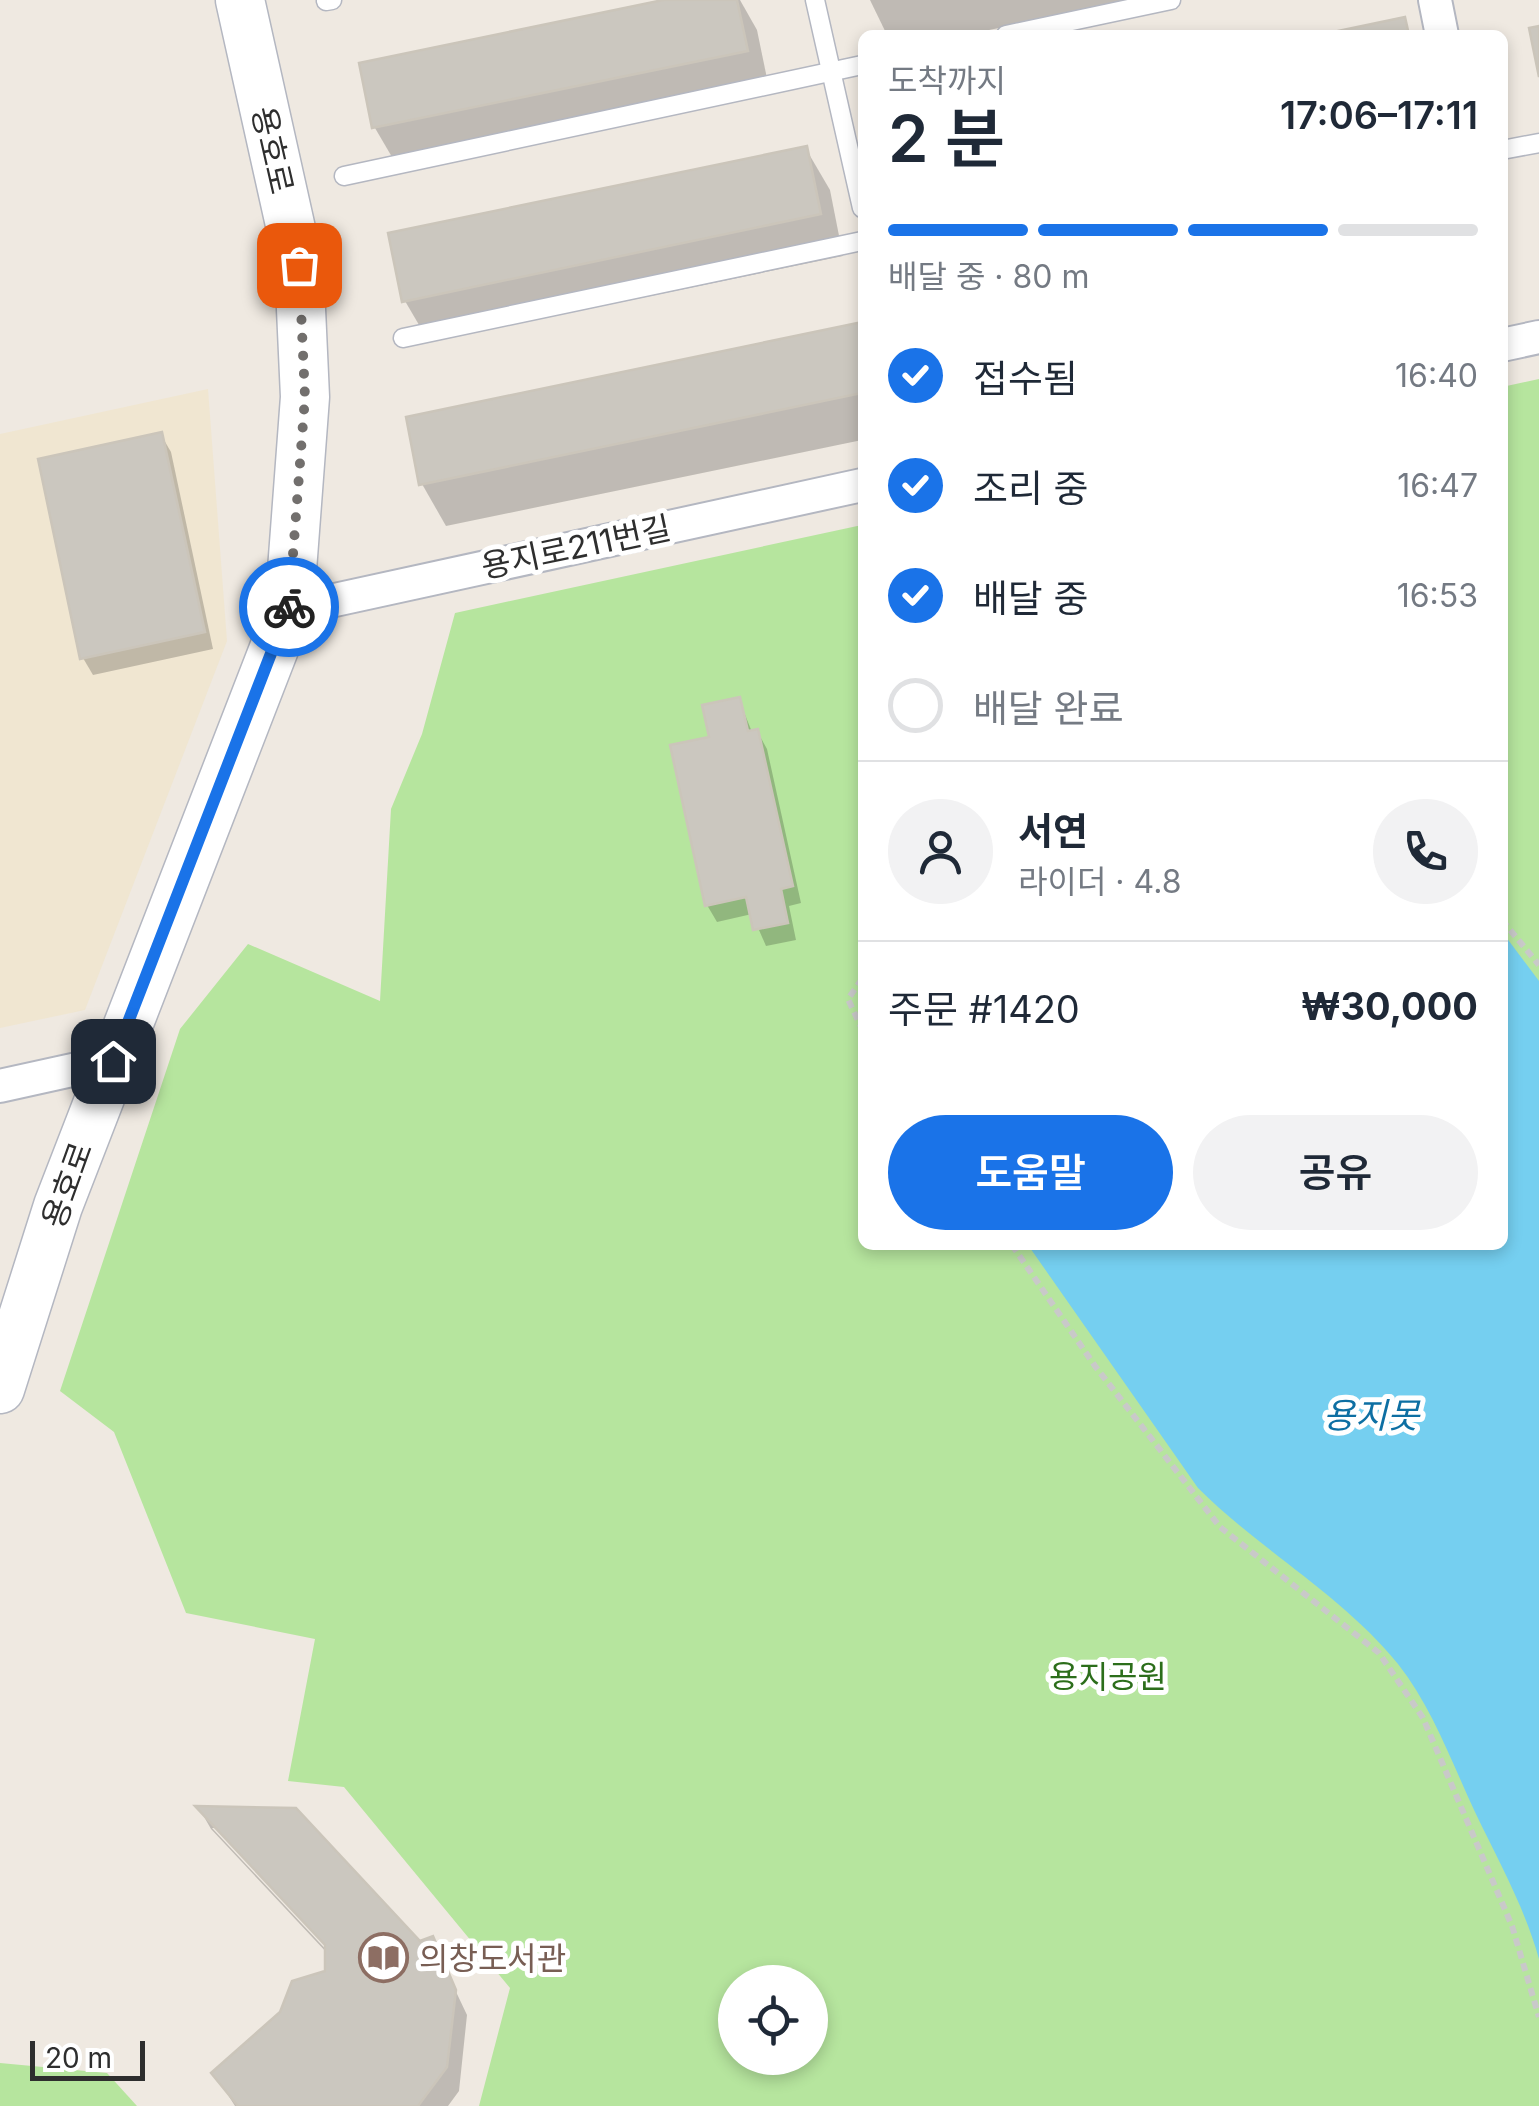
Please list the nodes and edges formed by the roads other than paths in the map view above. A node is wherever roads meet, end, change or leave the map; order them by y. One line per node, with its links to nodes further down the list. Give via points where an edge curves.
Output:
1 (240, 0): 18 (street, 용호로, via 299,265 305,397)
2 (815, 0): 8 (lane)
3 (1171, 0): 5 (lane)
4 (1435, 0): 6 (street)
5 (1030, 30)
6 (1441, 30)
7 (858, 66): 8 (lane)
8 (833, 72): 11 (lane); 12 (lane)
9 (1539, 142): 10 (lane)
10 (1508, 149)
11 (344, 176)
12 (858, 189)
13 (858, 242): 15 (lane)
14 (1539, 337): 16 (street)
15 (403, 338)
16 (1508, 338)
17 (858, 486): 18 (street, 용지로211번길)
18 (289, 610): 19 (street, 용호로)
19 (113, 1061): 20 (street); 21 (street, 용호로)
20 (0, 1086)
21 (0, 1388)

